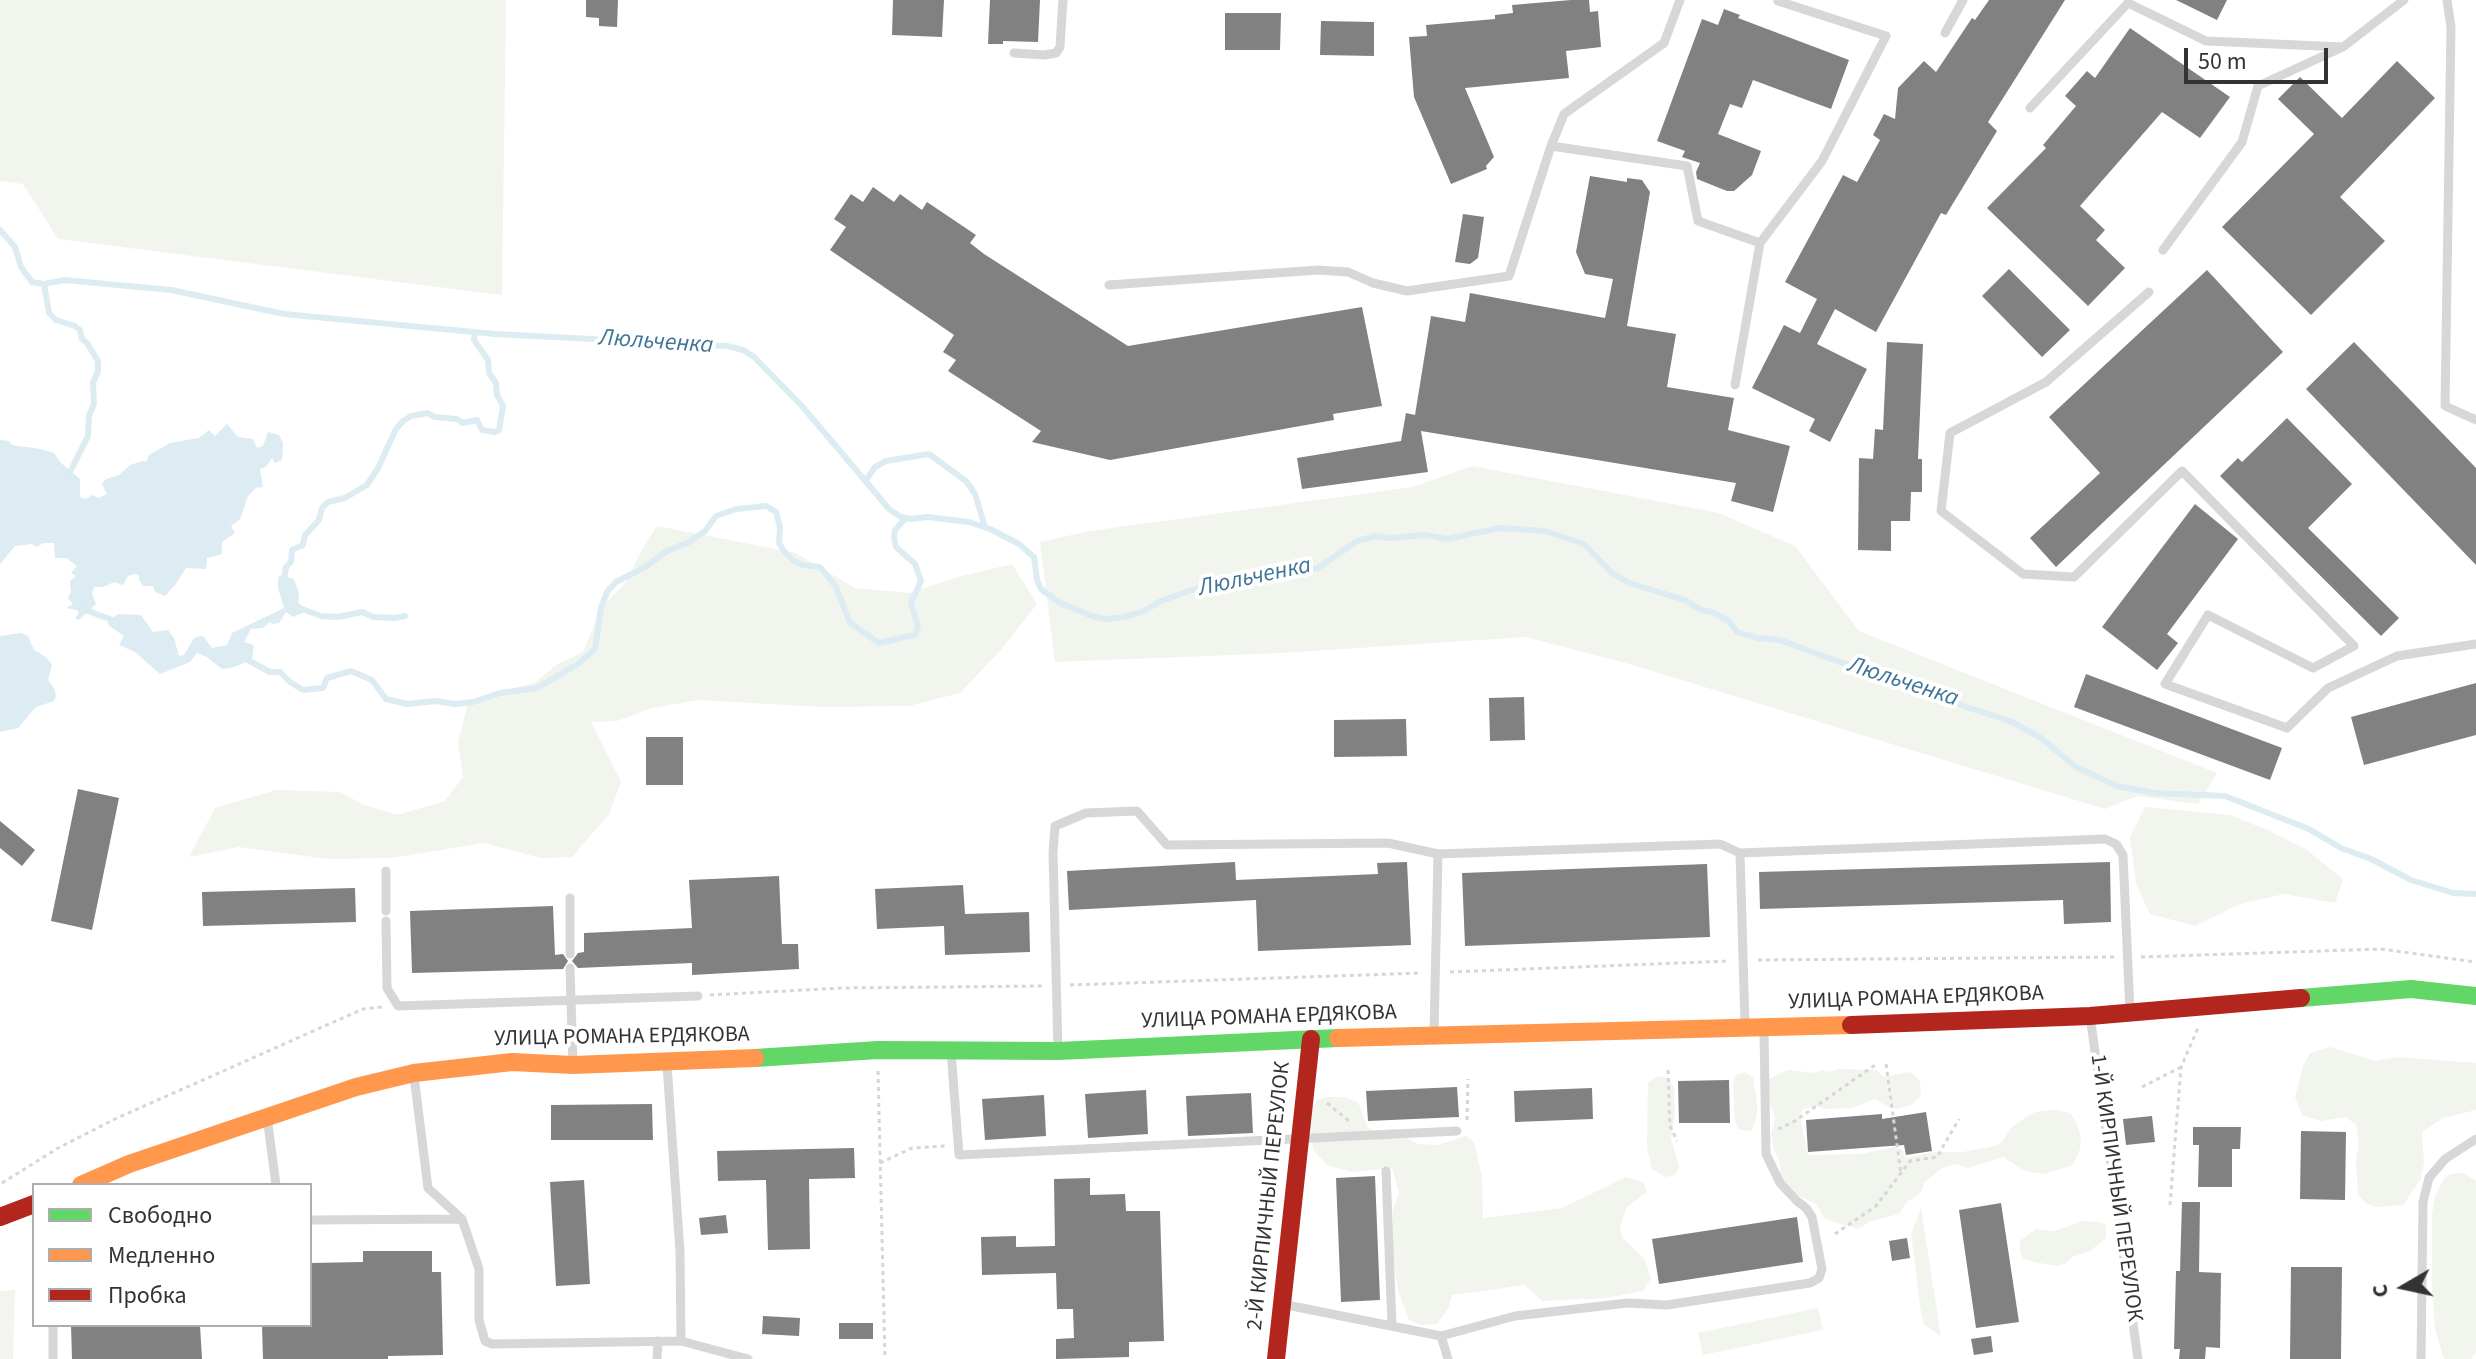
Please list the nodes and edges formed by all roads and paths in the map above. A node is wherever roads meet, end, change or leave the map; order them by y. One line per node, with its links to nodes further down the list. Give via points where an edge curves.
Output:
1 (1063, 0): 9 (lane, via 1056,53)
2 (1680, 0): 11 (lane, via 1664,43 1564,114)
3 (1963, 0): 7 (lane)
4 (2404, 0): 8 (lane)
5 (2447, 0): 17 (lane, via 2451,27 2445,406)
6 (1778, 1): 12 (lane, via 1886,36 1822,161)
7 (1945, 33)
8 (2343, 47): 10 (lane, via 2206,41 2128,3); 13 (lane, via 2258,86 2242,142)
9 (1014, 53)
10 (2030, 108)
11 (1551, 146): 12 (lane, via 1687,166 1698,221); 14 (lane, via 1509,276 1407,291 1348,272 1318,270)
12 (1760, 243): 16 (lane)
13 (2163, 250)
14 (1109, 285)
15 (2149, 292): 18 (lane, via 2046,382 1950,433 1941,511 2023,574 2074,577 2182,471 2354,646 2313,668 2208,615 2165,684 2287,728 2328,688 2397,656)
16 (1735, 385)
17 (2476, 420)
18 (2476, 644)
19 (1740, 853): 20 (lane, via 1720,844); 24 (lane, via 2105,839 2123,855); 25 (lane)
20 (1438, 854): 28 (lane); 29 (lane, via 1388,843 1167,845 1137,811 1086,813 1055,826)
21 (386, 871): 33 (lane, via 387,988)
22 (570, 898): 23 (lane)
23 (570, 954)
24 (2128, 957): 25 (path); 26 (path, via 2381,949); 34 (lane)
25 (1745, 960): 28 (path); 36 (lane)
26 (2476, 962)
27 (570, 968): 32 (lane)
28 (1435, 973): 29 (path); 38 (lane)
29 (1056, 986): 30 (path, via 841,988); 42 (lane)
30 (698, 996): 32 (lane)
31 (2476, 996): 34 (street, УЛИЦА РОМАНА ЕРДЯКОВА, via 2411,989)
32 (570, 1001): 33 (lane); 45 (lane)
33 (398, 1006): 63 (path, via 363,1009 115,1119)
34 (2130, 1012): 35 (street, УЛИЦА РОМАНА ЕРДЯКОВА)
35 (2090, 1016): 36 (street, УЛИЦА РОМАНА ЕРДЯКОВА); 84 (lane, 1-Й КИРПИЧНЫЙ ПЕРЕУЛОК)
36 (1755, 1028): 38 (street, УЛИЦА РОМАНА ЕРДЯКОВА); 55 (lane)
37 (2198, 1028): 47 (path)
38 (1434, 1036): 39 (street, УЛИЦА РОМАНА ЕРДЯКОВА)
39 (1311, 1039): 42 (street, УЛИЦА РОМАНА ЕРДЯКОВА); 56 (street, 2-Й КИРПИЧНЫЙ ПЕРЕУЛОК)
40 (878, 1050): 41 (street, УЛИЦА РОМАНА ЕРДЯКОВА); 43 (street, УЛИЦА РОМАНА ЕРДЯКОВА); 60 (path)
41 (951, 1051): 42 (street, УЛИЦА РОМАНА ЕРДЯКОВА); 59 (lane)
42 (1058, 1051)
43 (667, 1063): 45 (street, УЛИЦА РОМАНА ЕРДЯКОВА); 77 (lane)
44 (1886, 1064): 62 (path)
45 (573, 1065): 49 (street, УЛИЦА РОМАНА ЕРДЯКОВА, via 512,1062)
46 (1875, 1065): 55 (path, via 1795,1121)
47 (2181, 1067): 51 (path); 67 (path)
48 (1668, 1070): 58 (path, via 1670,1126)
49 (414, 1073): 52 (street, УЛИЦА РОМАНА ЕРДЯКОВА); 69 (lane, via 428,1188)
50 (1468, 1079): 54 (path, via 1467,1121)
51 (2142, 1087)
52 (267, 1117): 64 (street, УЛИЦА РОМАНА ЕРДЯКОВА); 65 (lane)
53 (1959, 1119): 62 (path, via 1937,1157 1910,1161)
54 (1457, 1131): 56 (lane)
55 (1764, 1136): 75 (lane, via 1780,1183 1812,1217 1822,1269 1819,1278 1667,1305 1628,1303 1515,1316)
56 (1300, 1139): 59 (lane, via 959,1155); 72 (street, 2-Й КИРПИЧНЫЙ ПЕРЕУЛОК)
57 (2476, 1139): 85 (lane, via 2445,1159 2429,1178 2423,1202)
58 (1677, 1141)
59 (958, 1145): 60 (path, via 912,1148)
60 (880, 1163): 81 (path)
61 (1386, 1171): 73 (lane)
62 (1901, 1174): 71 (path, via 1876,1206)
63 (2, 1183)
64 (86, 1183)
65 (276, 1183)
66 (32, 1205): 68 (street)
67 (2170, 1205)
68 (0, 1217)
69 (462, 1219): 70 (lane); 76 (lane, via 479,1269 479,1320 485,1341)
70 (312, 1220)
71 (1835, 1234)
72 (1282, 1304): 73 (lane); 82 (street, 2-Й КИРПИЧНЫЙ ПЕРЕУЛОК)
73 (1392, 1326): 75 (lane)
74 (53, 1327): 78 (lane)
75 (1441, 1336): 83 (lane)
76 (658, 1341): 77 (lane); 79 (lane)
77 (681, 1341): 80 (lane)
78 (53, 1359)
79 (657, 1359)
80 (748, 1359)
81 (885, 1359)
82 (1276, 1359)
83 (1448, 1359)
84 (2138, 1359)
85 (2421, 1359)

